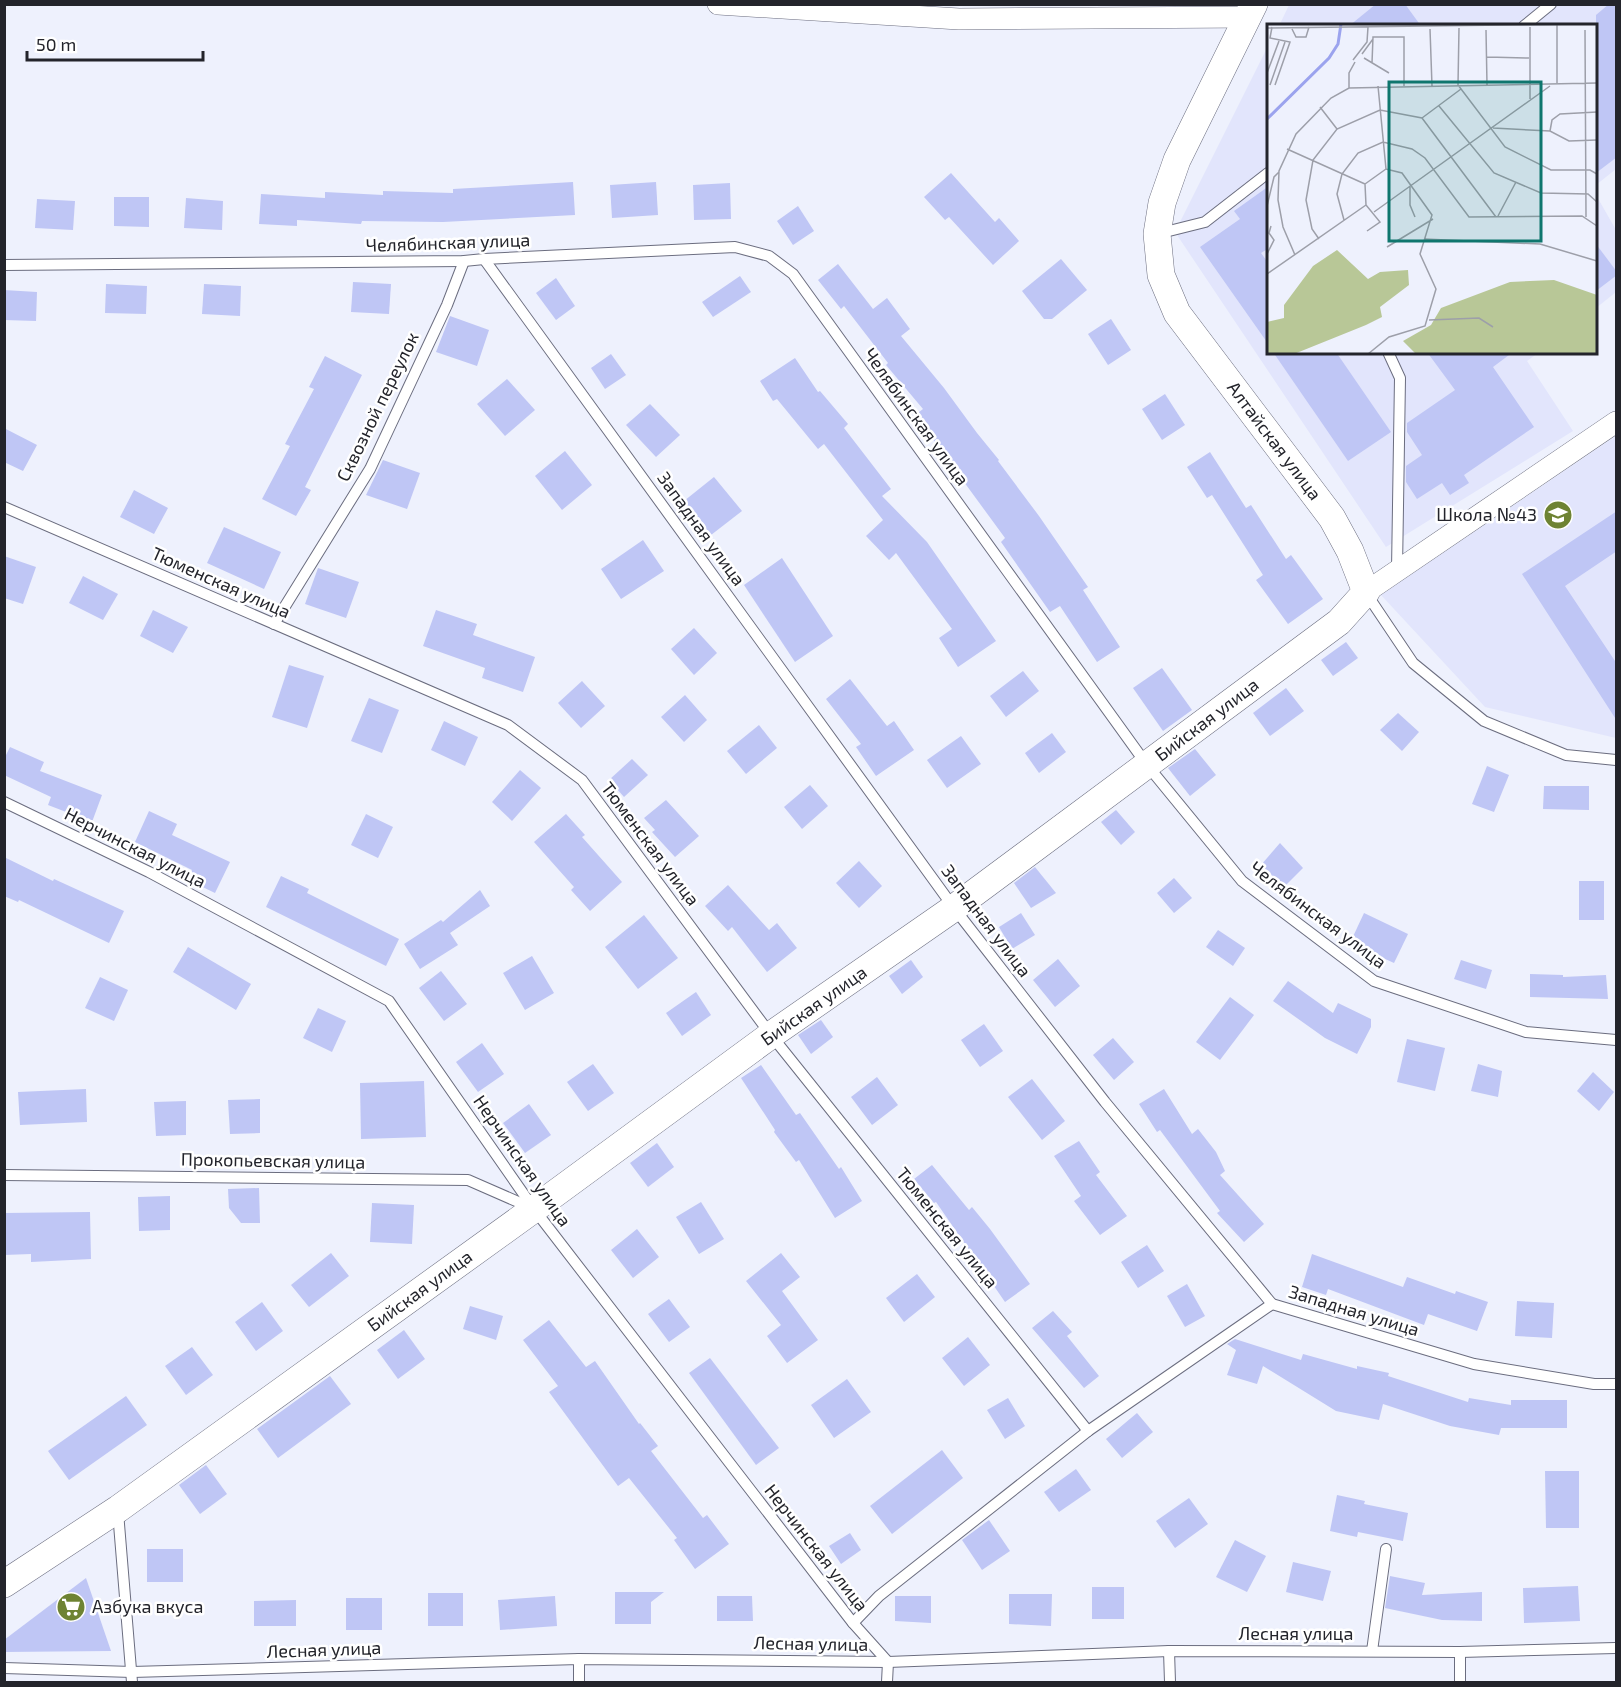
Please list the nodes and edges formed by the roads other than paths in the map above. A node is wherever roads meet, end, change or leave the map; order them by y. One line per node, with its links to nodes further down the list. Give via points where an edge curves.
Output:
1 (718, 4): 3 (street, via 959,18)
2 (1551, 4): 4 (lane)
3 (1252, 11): 6 (street, Алтайская улица, via 1177,160 1162,203)
4 (1526, 24)
5 (1267, 174): 6 (lane, via 1205,222)
6 (1157, 234): 14 (street, Алтайская улица, via 1161,275 1178,313 1332,518)
7 (484, 259): 8 (lane, Челябинская улица); 17 (lane, Челябинская улица, via 735,247 769,256 794,274); 19 (lane, Западная улица)
8 (464, 261): 9 (lane, Челябинская улица); 15 (lane, Сквозной переулок, via 370,469)
9 (4, 265)
10 (1389, 354): 13 (lane, via 1400,378)
11 (1617, 422): 13 (street, Бийская улица)
12 (4, 507): 15 (lane, Тюменская улица)
13 (1396, 570): 14 (street, Бийская улица)
14 (1366, 592): 16 (lane, Алтайская улица, via 1413,663 1484,721 1566,755); 17 (street, Бийская улица, via 1339,622)
15 (274, 624): 20 (lane, Тюменская улица, via 508,725 582,780)
16 (1617, 760)
17 (1147, 765): 19 (street, Бийская улица); 21 (lane, Челябинская улица, via 1242,880 1374,981 1526,1032)
18 (4, 802): 23 (lane, Нерчинская улица, via 149,872 389,1000)
19 (954, 908): 20 (street, Бийская улица); 24 (lane, Западная улица)
20 (771, 1035): 23 (street, Бийская улица); 26 (lane, Тюменская улица)
21 (1617, 1040)
22 (4, 1175): 23 (lane, Прокопьевская улица, via 468,1180)
23 (534, 1209): 27 (street, Бийская улица); 30 (lane, Нерчинская улица)
24 (1272, 1304): 25 (lane, Западная улица, via 1474,1364 1594,1384); 26 (lane)
25 (1617, 1384)
26 (1088, 1431): 30 (lane, via 879,1596)
27 (118, 1509): 29 (street, Бийская улица); 38 (lane)
28 (1386, 1549): 32 (lane)
29 (4, 1584)
30 (853, 1623): 36 (lane, Нерчинская улица)
31 (1617, 1648): 34 (lane, Лесная улица)
32 (1372, 1651): 33 (lane, Лесная улица); 34 (lane, Лесная улица)
33 (1169, 1652): 36 (lane, Лесная улица); 41 (lane)
34 (1460, 1652): 42 (lane)
35 (579, 1659): 36 (lane, Лесная улица); 38 (lane, Лесная улица); 39 (lane)
36 (888, 1662): 40 (lane)
37 (4, 1668): 38 (lane, Лесная улица)
38 (132, 1677)
39 (579, 1683)
40 (887, 1683)
41 (1170, 1683)
42 (1460, 1683)

